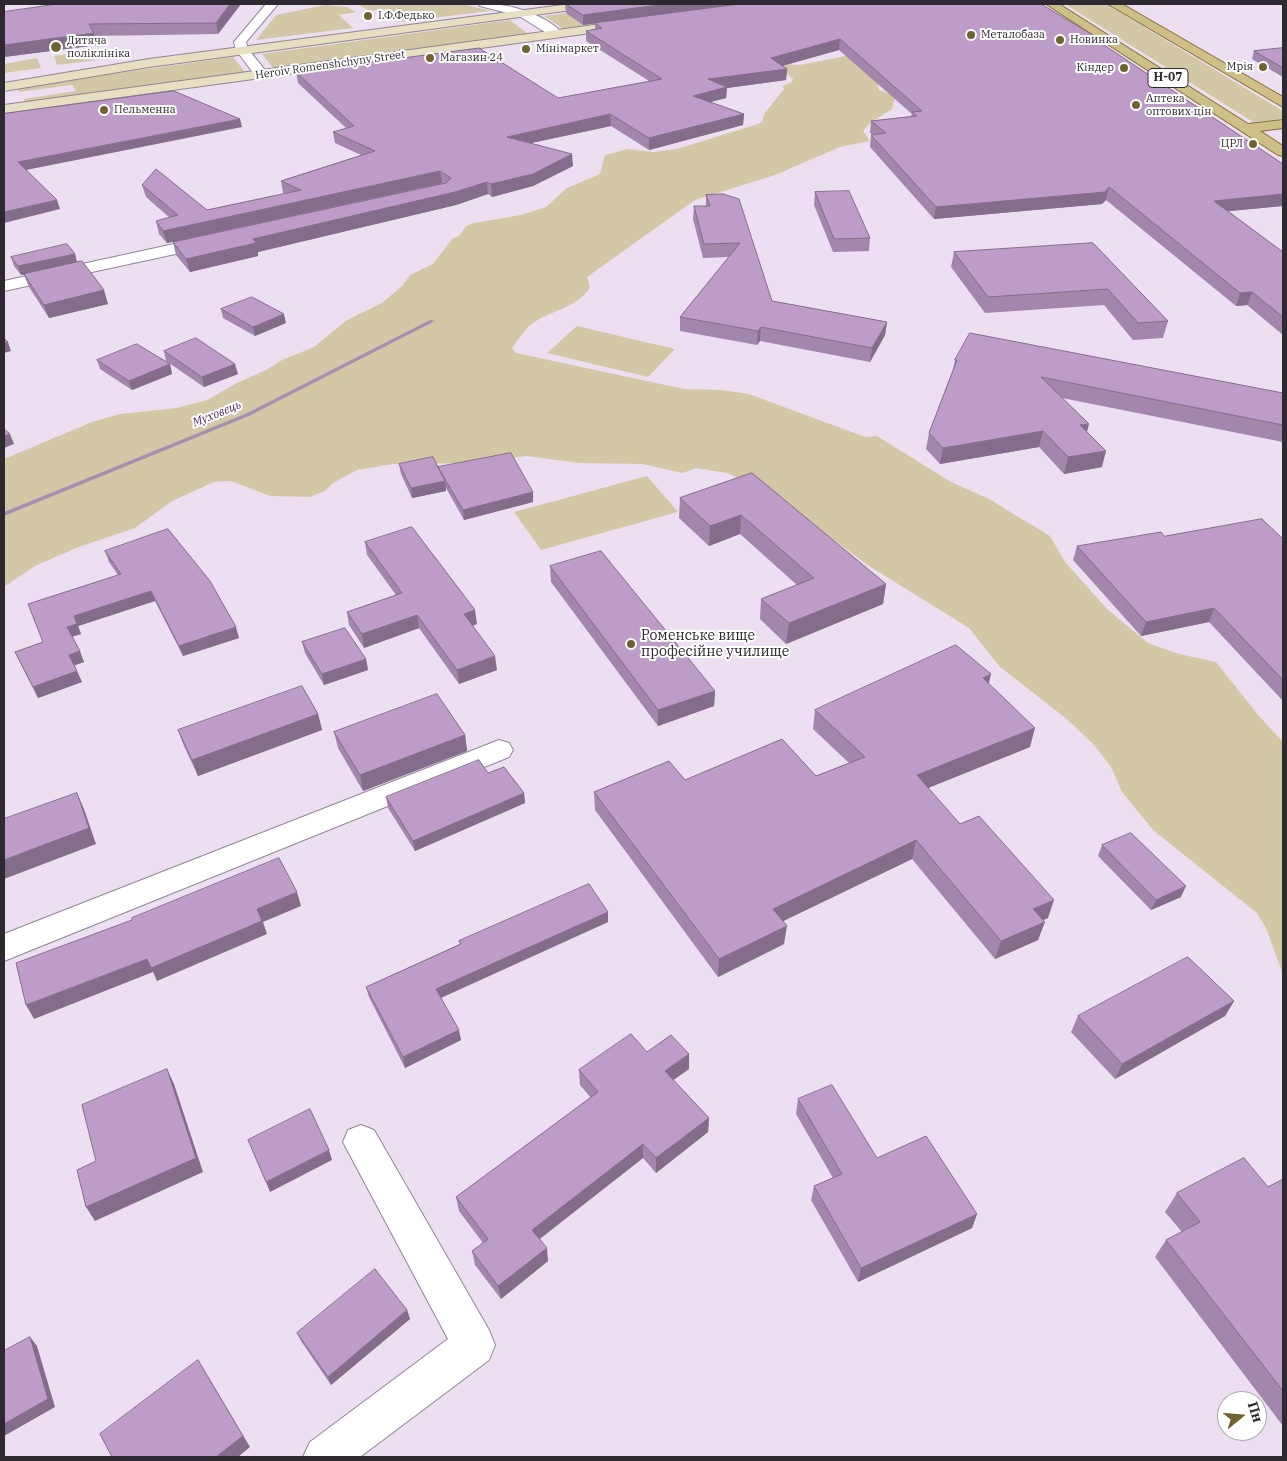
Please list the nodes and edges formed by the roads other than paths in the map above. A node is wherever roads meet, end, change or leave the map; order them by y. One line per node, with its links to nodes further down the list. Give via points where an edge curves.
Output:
1 (272, 4): 9 (street, via 240,42)
2 (484, 4): 6 (street)
3 (594, 4): 6 (street, Heroiv Romenshchyny Street)
4 (1052, 4): 15 (main road, Н-07)
5 (1114, 4): 12 (main road, Н-07)
6 (524, 13): 8 (street); 9 (street, Heroiv Romenshchyny Street)
7 (645, 22): 8 (street, Heroiv Romenshchyny Street)
8 (557, 34): 10 (street, Heroiv Romenshchyny Street)
9 (242, 50): 10 (street); 11 (street, Heroiv Romenshchyny Street)
10 (262, 75): 13 (street, Heroiv Romenshchyny Street)
11 (4, 87)
12 (1283, 103)
13 (4, 109)
14 (1283, 124): 15 (main road)
15 (1246, 128): 16 (main road, Н-07)
16 (1283, 152)
17 (224, 238): 18 (street)
18 (4, 286)
19 (499, 750): 20 (street)
20 (4, 948)
21 (361, 1142): 22 (street, via 474,1345)
22 (325, 1457)

